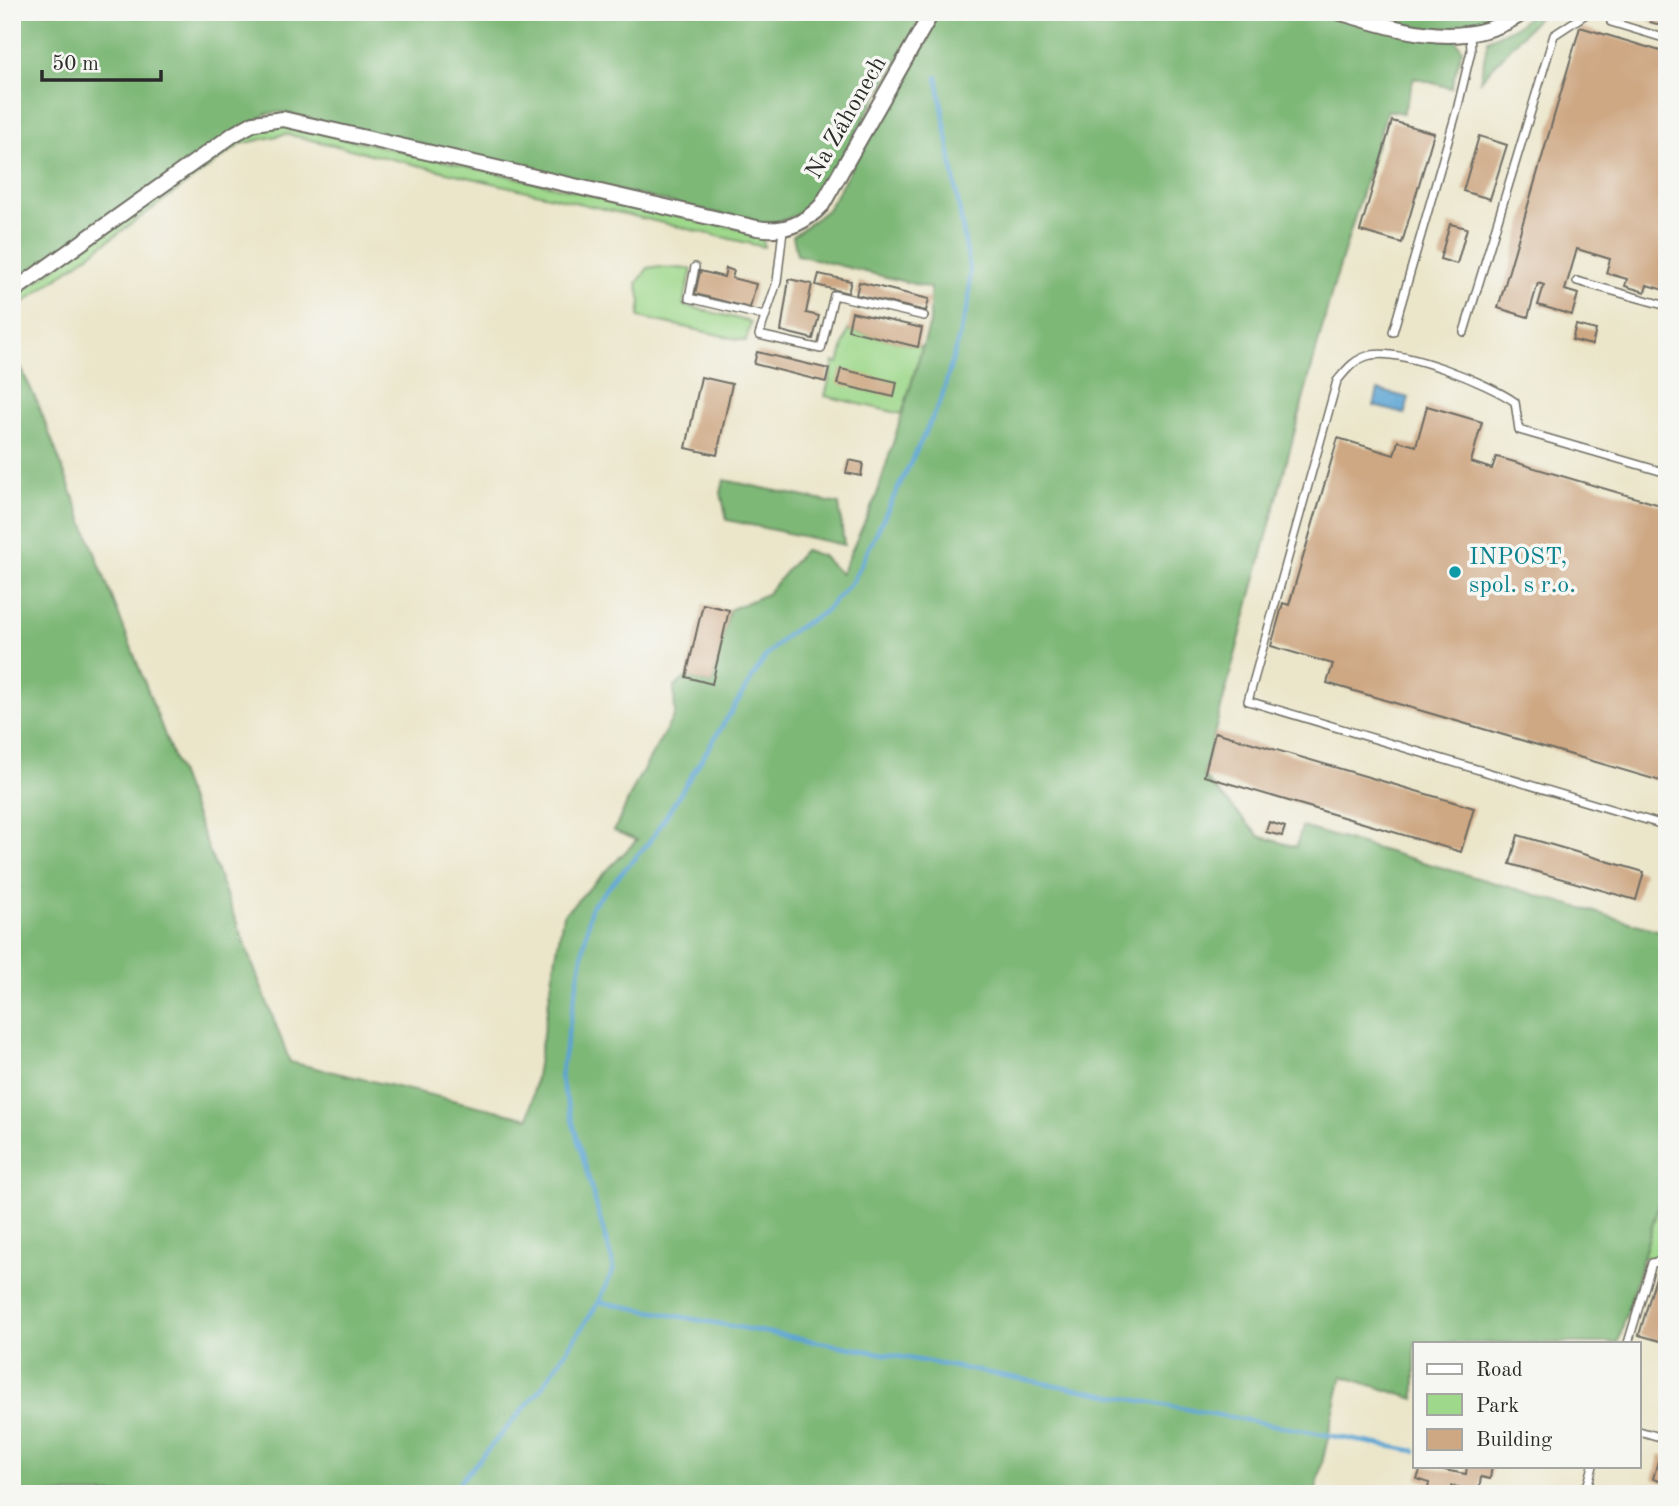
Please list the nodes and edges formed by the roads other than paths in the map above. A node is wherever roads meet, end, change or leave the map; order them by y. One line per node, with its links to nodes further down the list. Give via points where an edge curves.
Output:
1 (932, 12): 8 (street, Na Záhonech, via 822,205)
2 (1338, 12): 6 (street, via 1418,34)
3 (1524, 12): 6 (street)
4 (1589, 12): 16 (lane, via 1554,35)
5 (1614, 12): 7 (lane, via 1611,22)
6 (1470, 34): 15 (lane, via 1471,51 1457,110)
7 (1667, 39)
8 (783, 230): 11 (street, via 757,228 283,119 254,123 234,134); 13 (lane, via 777,282)
9 (695, 267): 13 (lane, via 688,298)
10 (1577, 281): 12 (lane)
11 (12, 292)
12 (1667, 306)
13 (764, 316): 14 (lane, via 760,335 821,349 834,295)
14 (924, 316)
15 (1393, 332)
16 (1464, 332)
17 (1667, 473): 18 (lane, via 1519,430 1515,402 1471,378 1396,356 1372,355 1352,362 1337,381 1248,701)
18 (1667, 826)
19 (1667, 1259): 20 (lane, via 1652,1263)
20 (1628, 1342)
21 (1640, 1431): 22 (lane)
22 (1667, 1439)
23 (1592, 1468): 24 (lane)
24 (1585, 1494)

